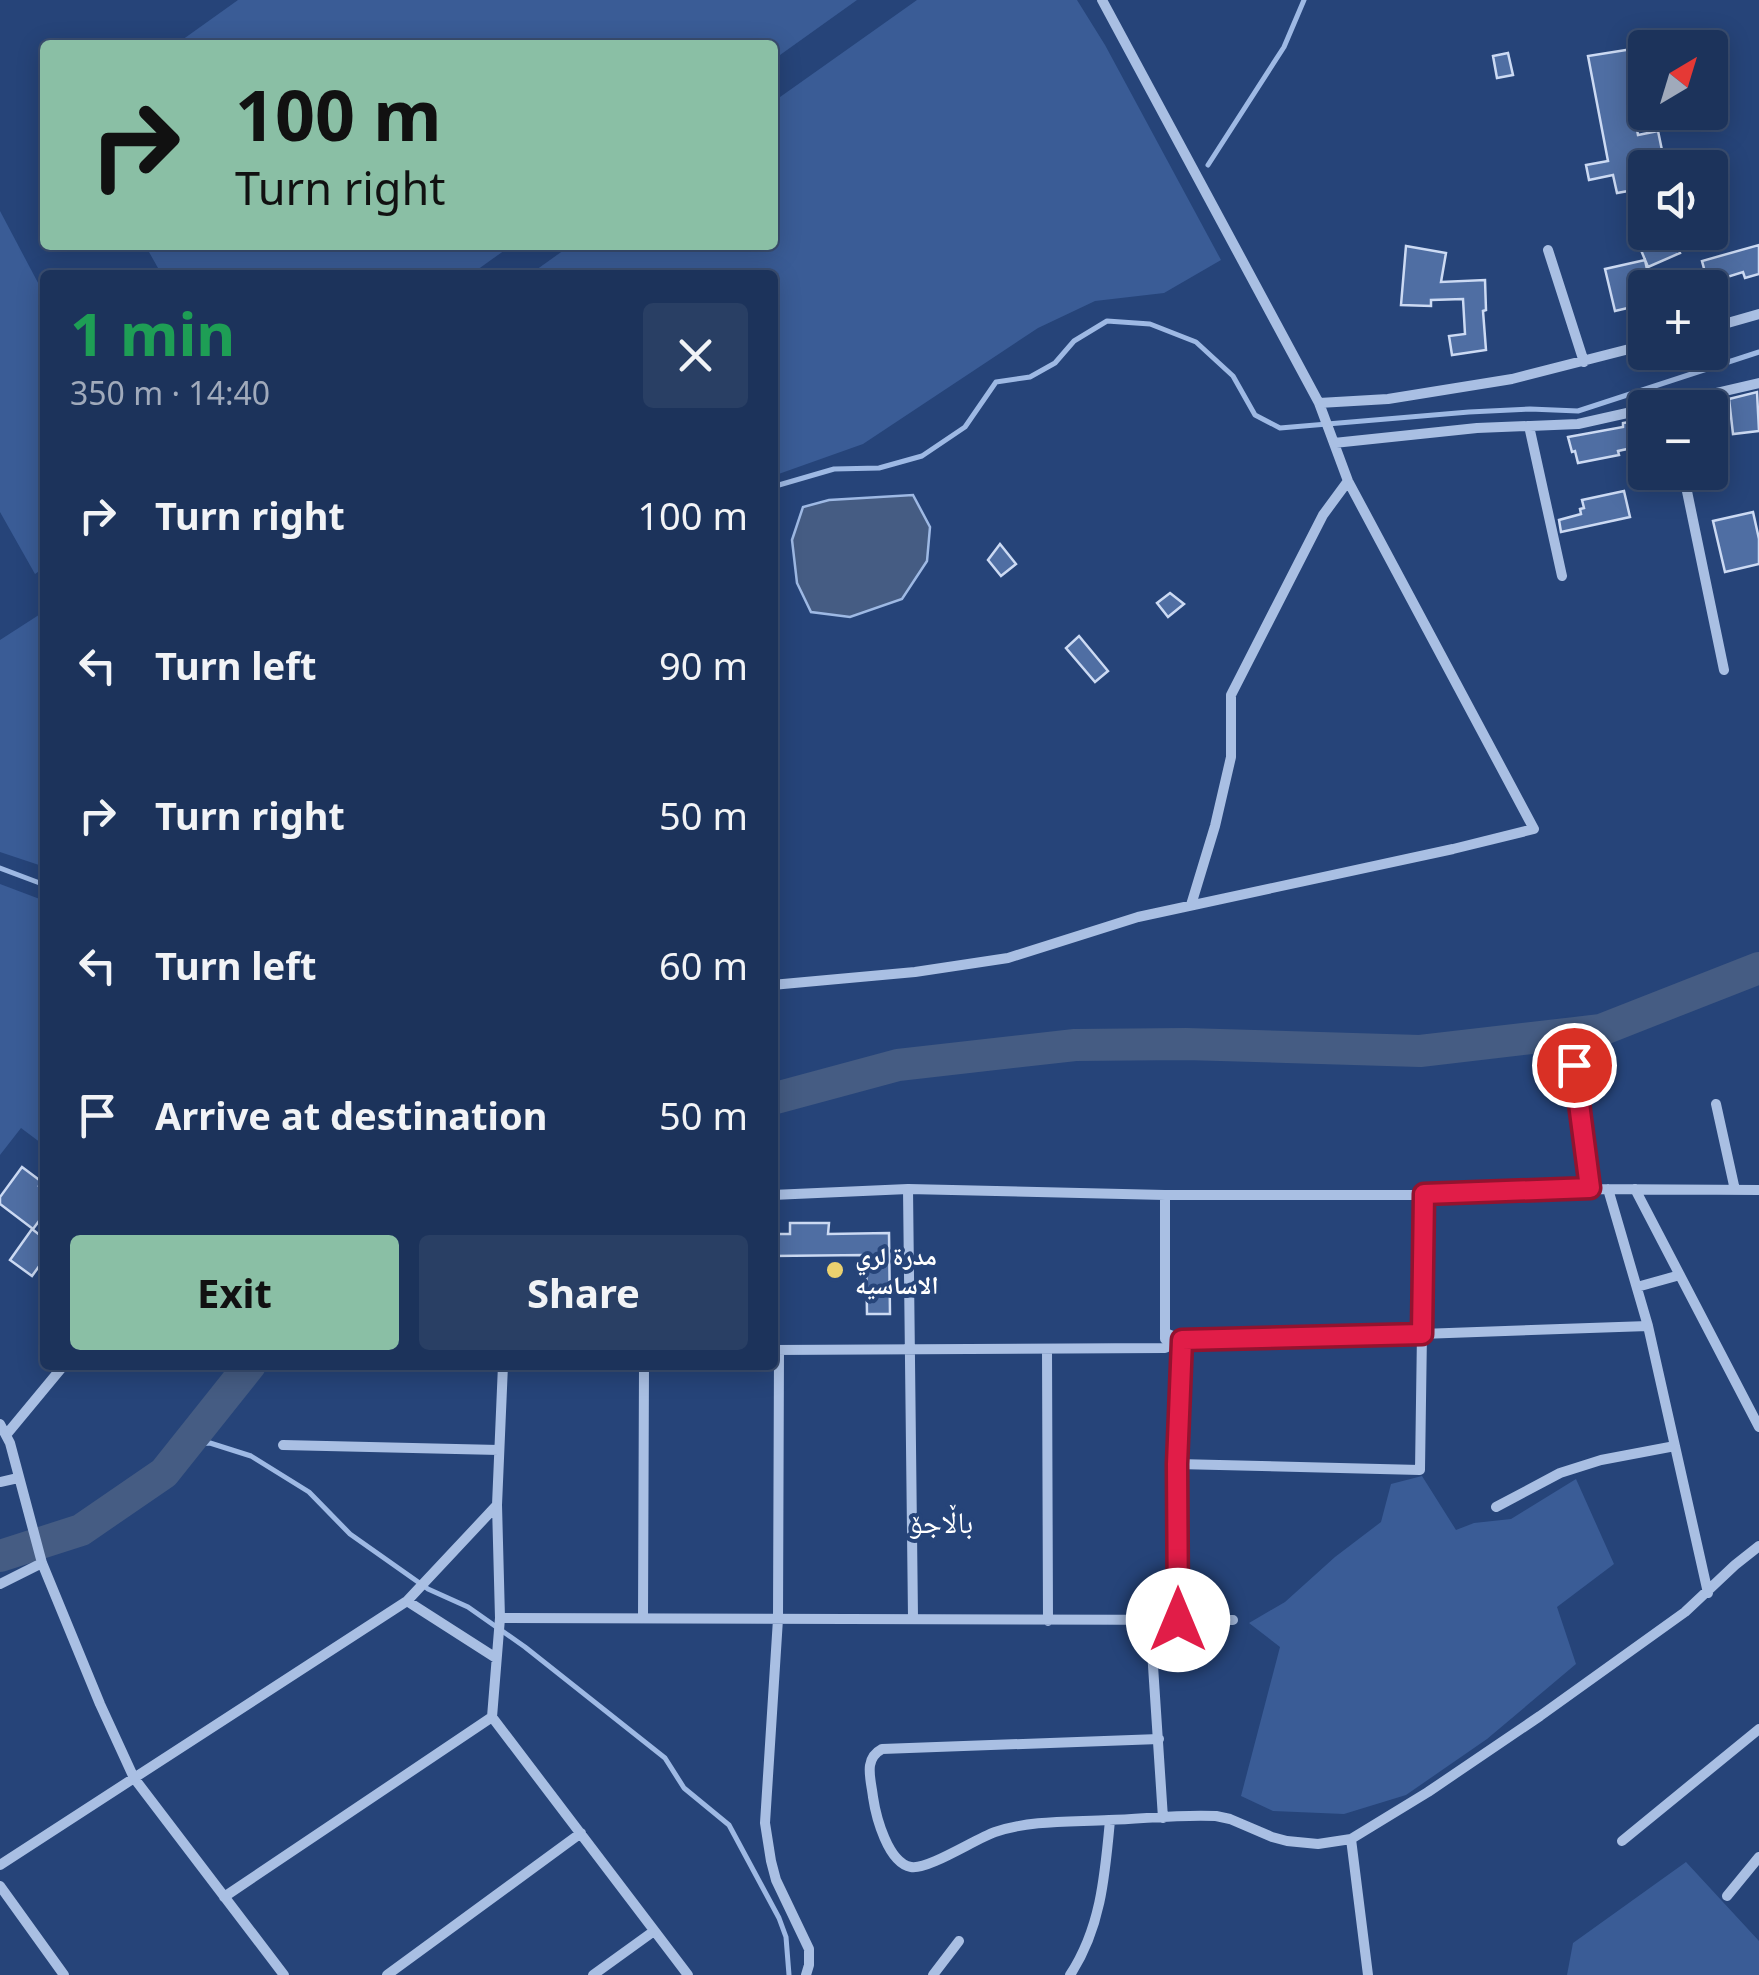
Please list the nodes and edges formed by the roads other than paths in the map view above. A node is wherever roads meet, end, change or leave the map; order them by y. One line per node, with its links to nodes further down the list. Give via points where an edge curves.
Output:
1 (1102, 0): 9 (street)
2 (1548, 250): 6 (street)
3 (1759, 314): 4 (street)
4 (1728, 323)
5 (1628, 350): 6 (street)
6 (1584, 362): 9 (street)
7 (1759, 383): 8 (street)
8 (1728, 391)
9 (1321, 407): 12 (street)
10 (1628, 413): 11 (street)
11 (1529, 426): 12 (street); 15 (street)
12 (1332, 438): 13 (street)
13 (1348, 481): 17 (street, via 1323,515 1231,695 1231,757); 17 (street, via 1534,829)
14 (1687, 490): 16 (street)
15 (1562, 576)
16 (1724, 670)
17 (1191, 905): 18 (street, via 1008,958)
18 (778, 985)
19 (1574, 1065): 21 (street)
20 (1716, 1104): 25 (street)
21 (1590, 1188): 22 (street); 27 (street)
22 (1608, 1188): 24 (street); 31 (street)
23 (908, 1190): 28 (street); 29 (street); 38 (street)
24 (1636, 1190): 25 (street); 30 (street)
25 (1735, 1190): 26 (street)
26 (1759, 1190)
27 (1424, 1194): 29 (street); 34 (street)
28 (778, 1195)
29 (1166, 1195): 33 (street)
30 (1680, 1276): 31 (street); 44 (street)
31 (1636, 1287): 32 (street)
32 (1648, 1326): 34 (street); 47 (street)
33 (1166, 1333): 35 (street); 36 (street)
34 (1422, 1334): 35 (street); 49 (street, via 1420,1470)
35 (1182, 1340): 36 (street); 49 (street)
36 (1166, 1348): 39 (street)
37 (778, 1350): 38 (street)
38 (910, 1350): 39 (street); 61 (street)
39 (1047, 1350): 66 (street)
40 (59, 1370): 45 (street)
41 (503, 1370): 48 (street)
42 (644, 1370): 60 (street)
43 (776, 1370): 62 (street)
44 (1759, 1427)
45 (3, 1430): 50 (street)
46 (284, 1445): 48 (street)
47 (1675, 1446): 53 (street, via 1560,1473); 57 (street)
48 (499, 1450): 52 (street)
49 (1177, 1464): 64 (street)
50 (18, 1478): 51 (street); 55 (street)
51 (0, 1482)
52 (497, 1504): 58 (street); 59 (street)
53 (1496, 1507)
54 (1759, 1546): 57 (street)
55 (42, 1563): 56 (street); 71 (street)
56 (0, 1584)
57 (1708, 1593): 75 (street, via 1540,1716)
58 (406, 1601): 67 (street); 71 (street)
59 (500, 1618): 60 (street); 67 (street)
60 (642, 1618): 62 (street)
61 (912, 1618): 62 (street); 66 (street)
62 (778, 1619): 89 (street, via 766,1823 776,1880 809,1950)
63 (1150, 1620): 64 (street); 66 (street); 70 (street)
64 (1178, 1620): 65 (street)
65 (1233, 1620)
66 (1048, 1621)
67 (496, 1658): 68 (street)
68 (492, 1717): 74 (street); 81 (street)
69 (1759, 1729): 76 (street)
70 (1159, 1739): 72 (street); 73 (street, via 887,1749 870,1763 879,1822 907,1866 921,1867 1007,1828)
71 (134, 1778): 78 (street); 81 (street)
72 (1163, 1818): 73 (street); 75 (street, via 1216,1816 1302,1843)
73 (1110, 1820): 91 (street, via 1096,1922)
74 (581, 1833): 82 (street); 86 (street)
75 (1351, 1838): 92 (street)
76 (1622, 1842)
77 (1759, 1857): 80 (street)
78 (0, 1865)
79 (0, 1886): 84 (street)
80 (1727, 1896)
81 (224, 1897): 85 (street)
82 (654, 1931): 87 (street); 88 (street)
83 (959, 1941): 90 (street)
84 (64, 1975)
85 (284, 1975)
86 (386, 1975)
87 (593, 1975)
88 (688, 1975)
89 (806, 1975)
90 (933, 1975)
91 (1070, 1975)
92 (1368, 1975)

